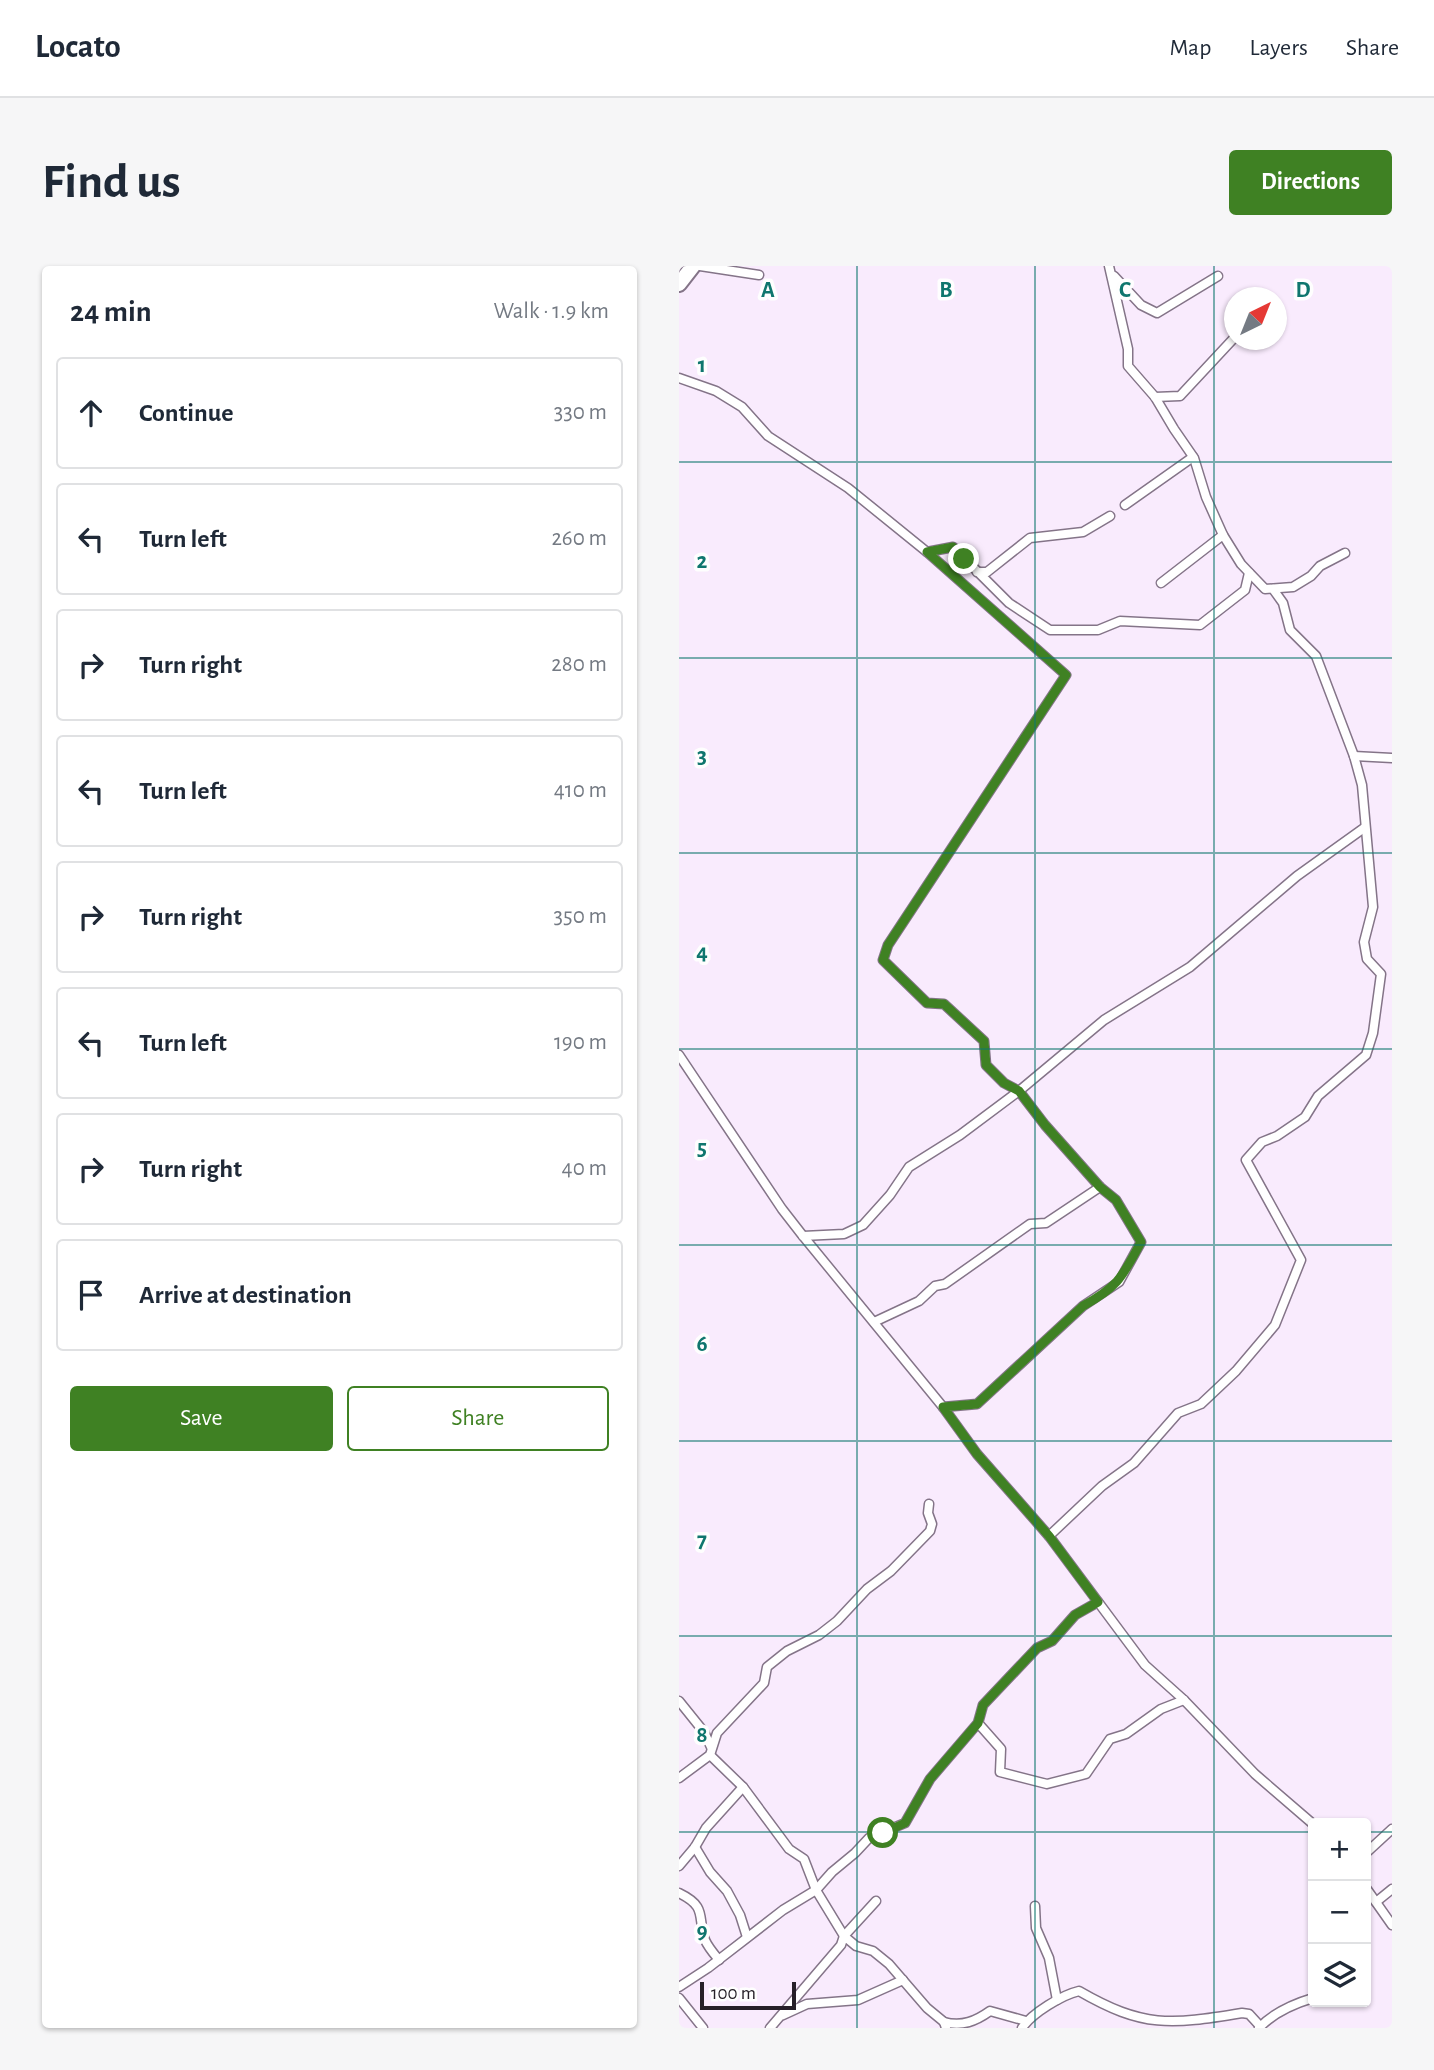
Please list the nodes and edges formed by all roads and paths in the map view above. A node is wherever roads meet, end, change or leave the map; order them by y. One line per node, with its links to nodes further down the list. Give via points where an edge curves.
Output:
1 (693, 266): 6 (highway)
2 (700, 266): 4 (street)
3 (1110, 270): 5 (street, via 1141,305 1157,313); 9 (street, via 1128,366)
4 (759, 275)
5 (1218, 276)
6 (679, 284)
7 (1224, 348): 9 (street, via 1180,396)
8 (679, 378): 14 (street, via 716,391 742,407 768,436 848,488)
9 (1155, 397): 10 (street)
10 (1192, 457): 11 (street); 13 (street)
11 (1125, 505)
12 (1109, 516): 16 (street, via 1083,532 1030,538 987,572)
13 (1223, 535): 17 (street); 18 (street)
14 (927, 552): 16 (street, via 953,547); 24 (street, via 1066,675 888,945 883,960 927,1003 944,1004 984,1041 986,1065)
15 (1345, 553): 19 (street, via 1293,587)
16 (977, 572): 17 (street, via 1009,603 1050,630 1098,630 1120,621 1200,625 1245,590)
17 (1249, 573): 19 (street, via 1265,589)
18 (1161, 583)
19 (1272, 589): 20 (street, via 1283,603 1290,630 1316,656)
20 (1354, 756): 21 (street); 22 (street, via 1362,785)
21 (1392, 758)
22 (1364, 828): 24 (street, via 1297,876 1189,967 1104,1020); 30 (street, via 1373,906 1364,942 1367,959 1381,974 1366,1055 1318,1096 1305,1117 1262,1142 1246,1160 1301,1261 1275,1325 1201,1404 1178,1413 1134,1463)
23 (679, 1055): 26 (street)
24 (1019, 1091): 25 (street); 26 (street, via 909,1167 863,1225 844,1234)
25 (1100, 1187): 27 (street, via 1046,1223 1031,1224 919,1301); 28 (street, via 1116,1200 1141,1242 1118,1282 1083,1306 977,1404)
26 (803, 1236): 27 (street)
27 (874, 1322): 28 (street)
28 (943, 1407): 30 (street, via 977,1454)
29 (929, 1504): 35 (street, via 930,1531 837,1621 768,1667 764,1683 717,1733)
30 (1049, 1536): 31 (street)
31 (1098, 1602): 32 (street, via 1145,1665); 34 (street, via 1037,1648 983,1705)
32 (1184, 1700): 34 (street, via 1109,1740 1086,1773 1047,1784 1000,1772 1001,1749); 38 (street)
33 (679, 1701): 35 (street, via 704,1732)
34 (978, 1723): 44 (street, via 930,1779 905,1823 869,1838)
35 (711, 1751): 36 (street); 37 (street)
36 (679, 1778)
37 (743, 1787): 40 (street); 44 (street, via 789,1849 804,1859)
38 (1308, 1820)
39 (1392, 1829): 41 (street)
40 (695, 1847): 42 (street); 52 (street, via 727,1891)
41 (1371, 1848)
42 (679, 1866)
43 (1392, 1889): 48 (street)
44 (816, 1890): 51 (street); 52 (street)
45 (679, 1893): 53 (street, via 701,1910 706,1941)
46 (1371, 1895): 48 (street)
47 (876, 1901): 51 (street)
48 (1376, 1902): 50 (street)
49 (1035, 1906): 57 (street, via 1036,1928 1049,1958)
50 (1392, 1925)
51 (845, 1936): 54 (street, via 856,1946 873,1951); 59 (street)
52 (747, 1937): 53 (street)
53 (719, 1959): 55 (street)
54 (903, 1980): 59 (street, via 858,2000 807,2004); 61 (street)
55 (679, 1986)
56 (679, 1998): 63 (street)
57 (1057, 2000): 60 (street); 62 (street, via 1079,1992 1113,2012 1163,2025 1242,2013 1249,2014)
58 (1308, 2000): 62 (street)
59 (780, 2016): 64 (street)
60 (1024, 2024): 61 (street, via 990,2011 977,2019)
61 (945, 2025)
62 (1260, 2027)
63 (703, 2028)
64 (770, 2028)

